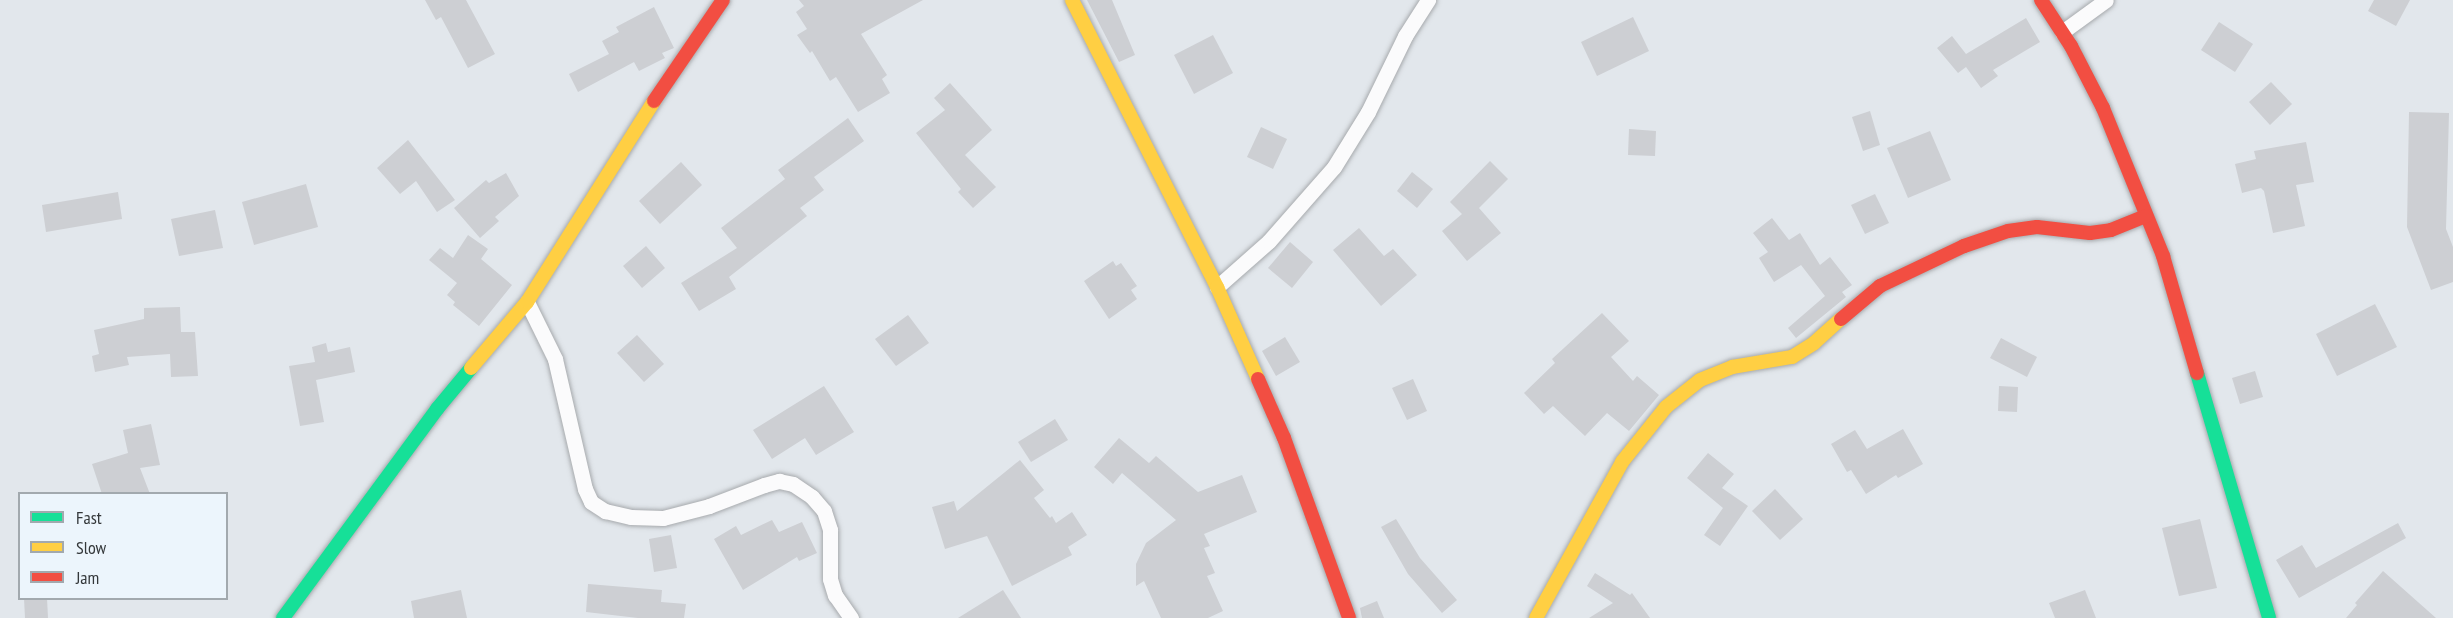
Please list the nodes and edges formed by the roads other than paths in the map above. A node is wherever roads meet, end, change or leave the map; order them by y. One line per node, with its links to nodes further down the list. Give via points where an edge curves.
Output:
1 (723, 0): 9 (street)
2 (1072, 0): 8 (street)
3 (1428, 0): 8 (street, via 1334,167 1269,241)
4 (2041, 0): 6 (street)
5 (2106, 0): 6 (street)
6 (2062, 32): 7 (street, via 2103,108)
7 (2146, 216): 13 (street, via 2111,230 2090,233 2037,227 2008,231 1964,246 1880,286 1792,357 1732,367 1700,380 1665,407 1622,462); 14 (street, via 2163,256)
8 (1217, 287): 12 (street, via 1284,438)
9 (527, 302): 10 (street, via 437,409); 11 (street, via 555,359 576,457 591,502 605,511 631,517 663,518 779,481 793,484 824,511 830,530 830,579)
10 (283, 618)
11 (850, 618)
12 (1349, 618)
13 (1536, 618)
14 (2269, 618)

